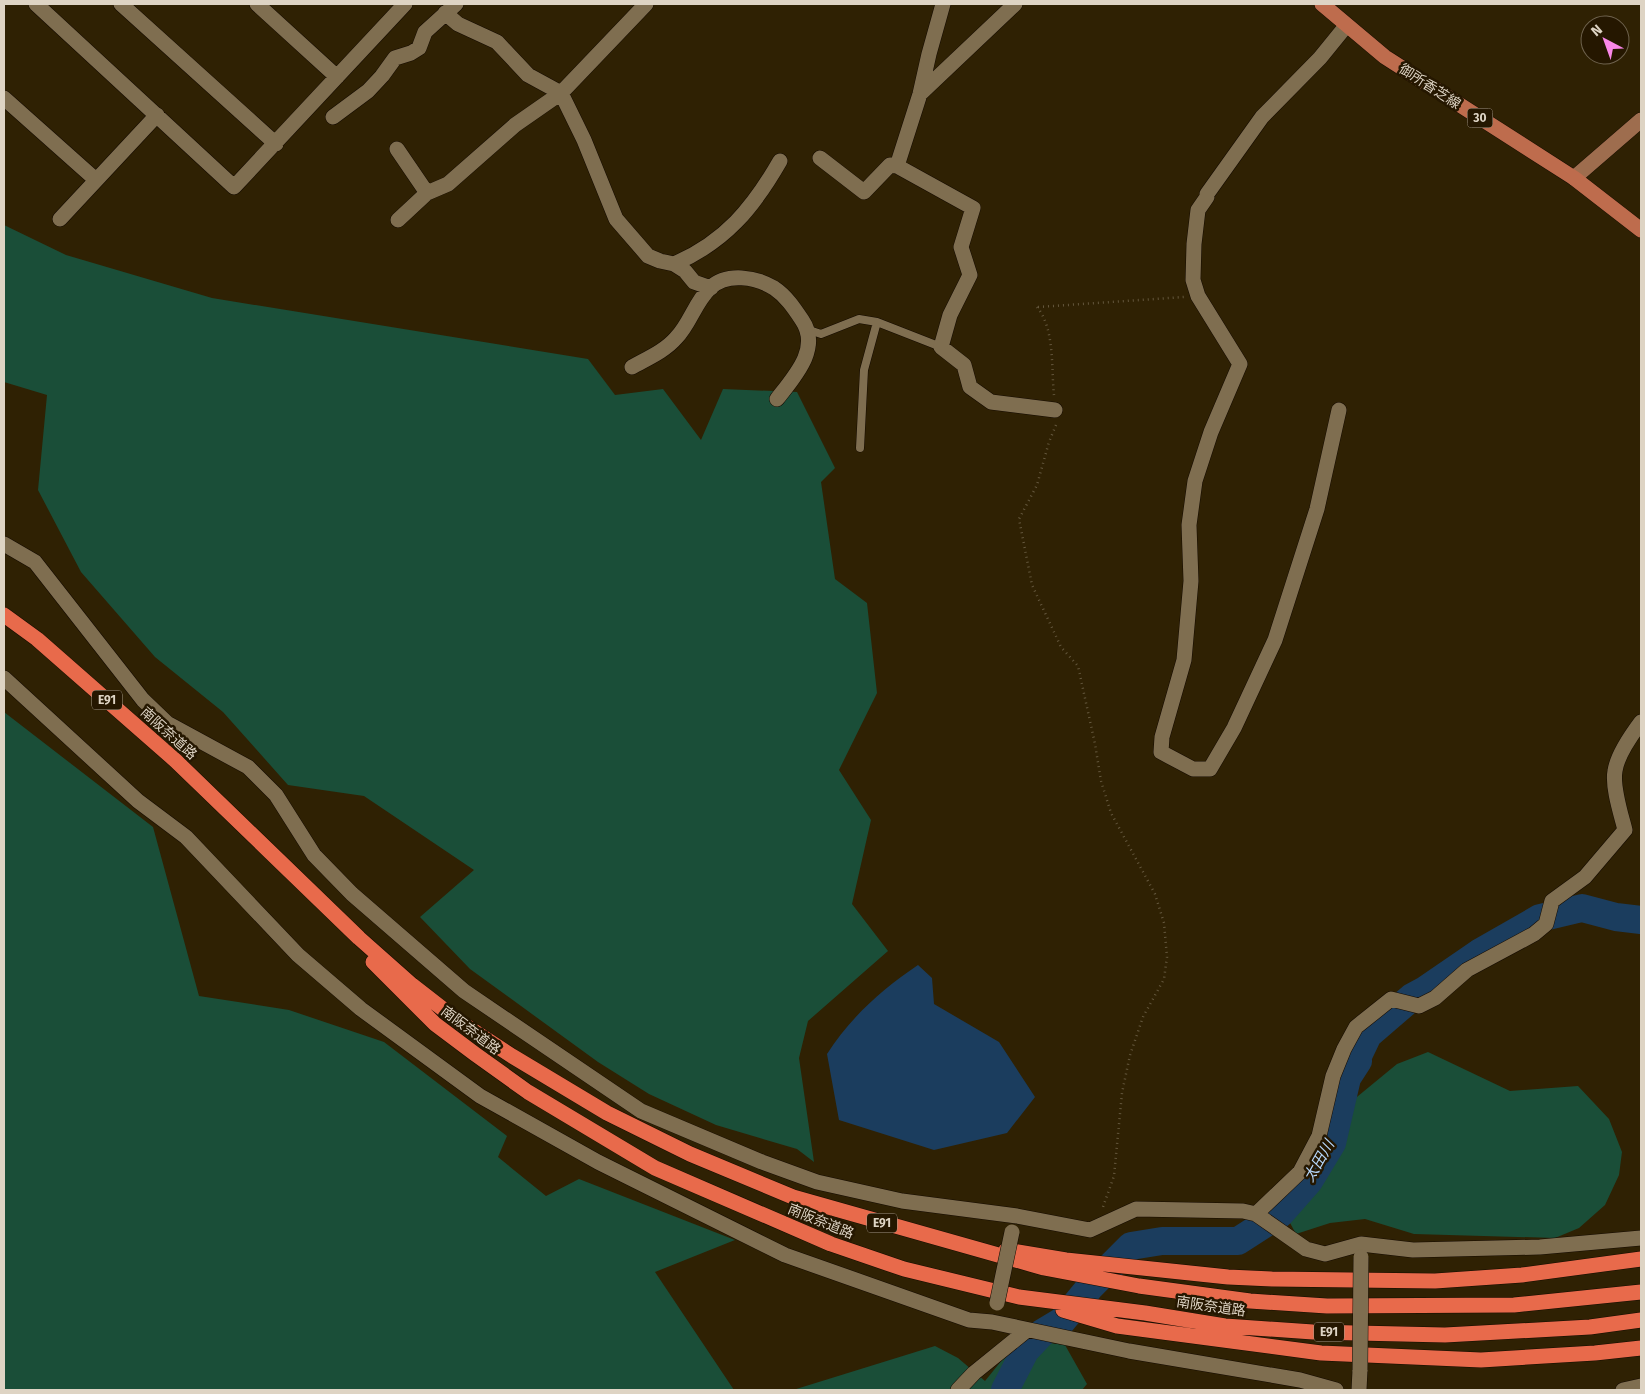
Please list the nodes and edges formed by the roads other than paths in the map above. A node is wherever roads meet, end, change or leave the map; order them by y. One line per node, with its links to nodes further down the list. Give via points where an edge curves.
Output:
1 (36, 4): 15 (street)
2 (121, 4): 18 (street)
3 (257, 4): 11 (street)
4 (646, 4): 12 (street)
5 (943, 4): 13 (street)
6 (1015, 4): 13 (street)
7 (1322, 4): 10 (main road, 御所香芝線 / 30)
8 (398, 6): 11 (street)
9 (451, 8): 12 (street, via 458,24 498,42 528,75); 16 (street, via 425,32 419,48 395,58 368,91)
10 (1346, 26): 23 (main road, 御所香芝線 / 30, via 1385,57); 37 (street, via 1320,58 1262,117 1198,210 1193,280 1198,296 1240,364 1211,432 1195,481 1189,525 1191,581 1184,660 1160,752 1193,769 1210,769 1234,728 1275,640 1317,509)
11 (338, 77): 18 (street)
12 (561, 93): 25 (street, via 515,125 448,184); 29 (street, via 616,219 648,256)
13 (920, 94): 22 (street)
14 (4, 98): 24 (street)
15 (157, 115): 18 (street, via 234,187); 24 (street)
16 (333, 117)
17 (1641, 120): 23 (street)
18 (276, 144)
19 (397, 149): 25 (street)
20 (820, 158): 22 (street, via 864,192 890,166)
21 (780, 161): 29 (street, via 751,208 693,256)
22 (897, 166): 33 (street, via 973,208 961,247 970,275 950,315)
23 (1574, 178): 28 (main road, 御所香芝線 / 30)
24 (96, 180): 26 (street)
25 (427, 193): 27 (street)
26 (60, 220)
27 (398, 220)
28 (1641, 230)
29 (674, 264): 30 (street, via 694,282)
30 (711, 288): 32 (street, via 742,277 774,288 789,302); 34 (street, via 675,340)
31 (877, 322): 32 (lane, via 860,319 821,334); 33 (lane); 38 (lane, via 864,370)
32 (809, 330): 35 (street, via 808,353)
33 (941, 347): 36 (street, via 964,365 970,387 991,402)
34 (632, 367)
35 (777, 399)
36 (1055, 410)
37 (1340, 410)
38 (860, 448)
39 (4, 544): 45 (street, via 35,562 143,700 167,724 248,767 276,795 314,855 352,894 464,991 641,1111 817,1182 902,1201)
40 (4, 615): 43 (highway, 南阪奈道路 / E91, via 37,639 176,761)
41 (4, 678): 53 (street, via 138,801 186,837 298,955 361,1009 480,1096 598,1162 785,1255 969,1320)
42 (1641, 722): 44 (street, via 1631,735 1615,771 1618,807 1625,830 1585,876 1552,901 1546,924 1534,934 1467,970 1435,998 1419,1006 1390,999 1356,1026 1333,1076 1320,1136 1300,1172)
43 (239, 823): 47 (highway, 南阪奈道路 / E91, via 412,985 512,1056 600,1108 690,1154 793,1197); 51 (highway, 南阪奈道路 / E91, via 414,1004 528,1092 656,1168 831,1244 904,1268)
44 (1256, 1214): 45 (street, via 1136,1209 1090,1230); 48 (street, via 1306,1249 1326,1254)
45 (1017, 1216): 53 (street, bridge)
46 (1641, 1238): 48 (street, via 1540,1248)
47 (962, 1246): 49 (highway, via 1085,1262 1272,1279 1435,1281 1522,1275); 50 (highway, 南阪奈道路 / E91, via 1044,1268 1139,1286 1250,1301 1327,1306 1514,1305)
48 (1361, 1250): 59 (street, bridge)
49 (1641, 1259)
50 (1641, 1292)
51 (1019, 1297): 52 (highway, 南阪奈道路 / E91, via 1145,1312 1225,1326 1313,1332 1445,1335 1590,1327); 55 (highway, via 1117,1326 1321,1352 1481,1360 1596,1354)
52 (1641, 1320)
53 (992, 1322): 54 (street)
54 (1026, 1331): 57 (street); 58 (street, via 1300,1380)
55 (1641, 1348)
56 (1641, 1386): 60 (street)
57 (958, 1390)
58 (1336, 1390)
59 (1359, 1390)
60 (1624, 1390)

